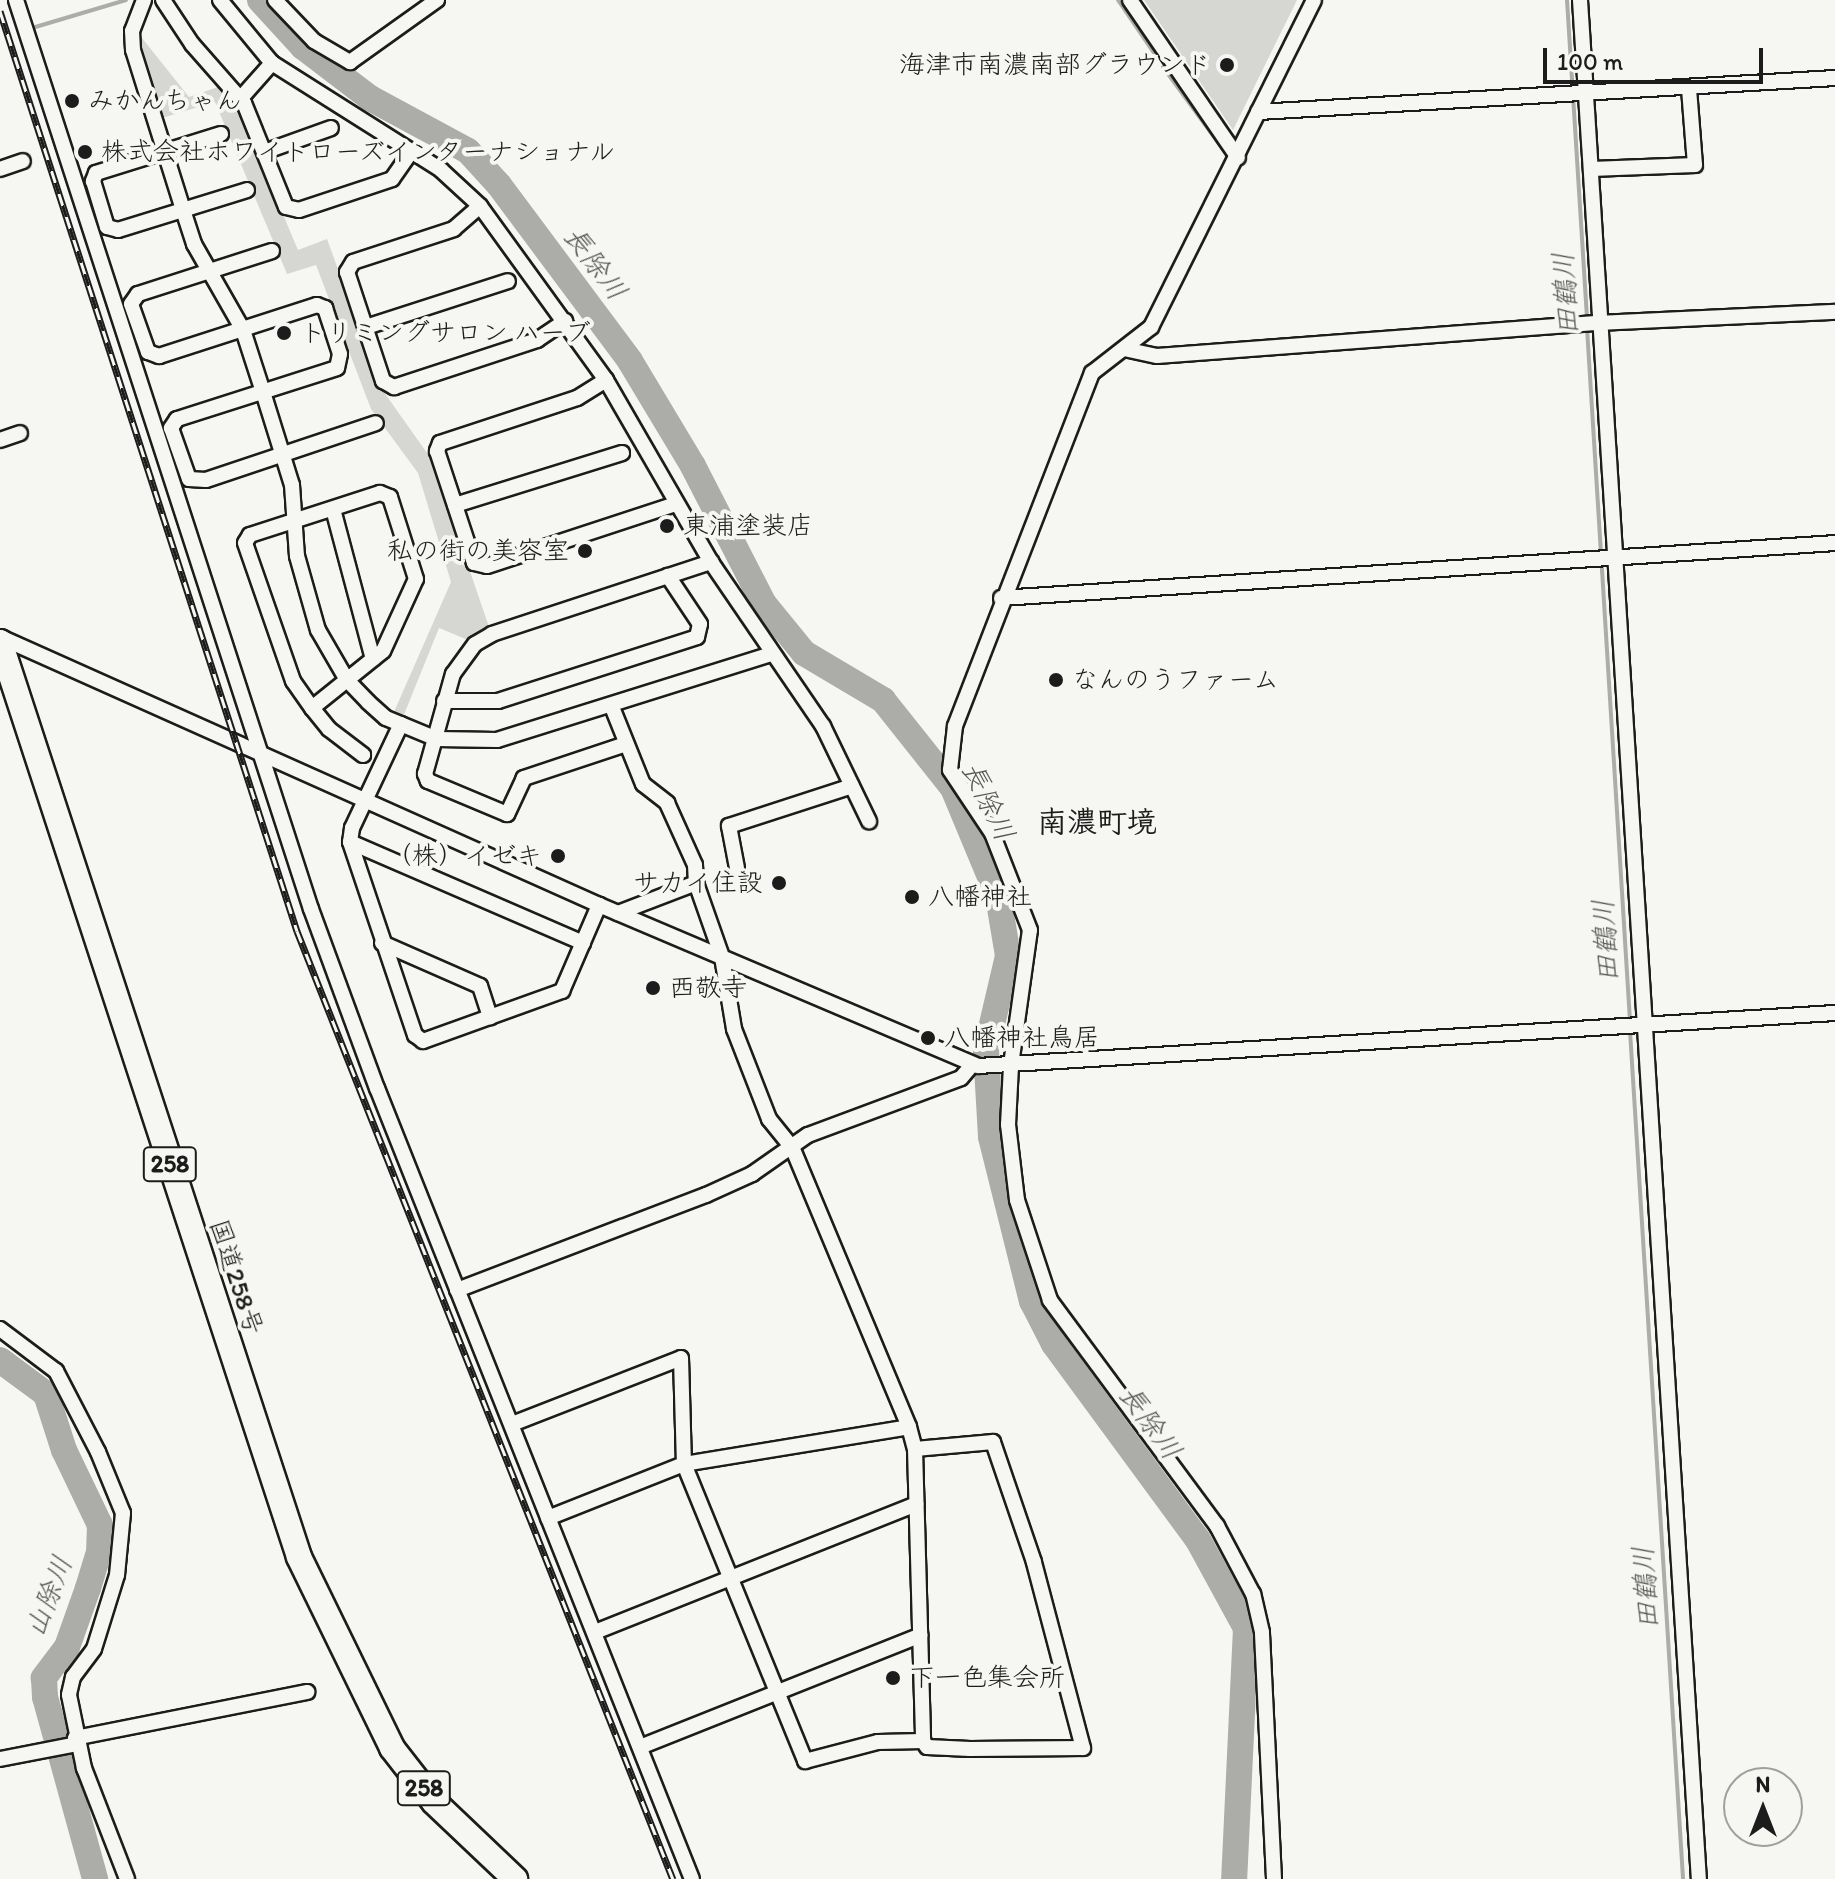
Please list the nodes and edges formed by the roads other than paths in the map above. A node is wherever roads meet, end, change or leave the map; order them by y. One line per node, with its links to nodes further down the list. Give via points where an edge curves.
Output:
1 (16, 0): 63 (street)
2 (144, 0): 18 (street, via 132,31 133,50)
3 (163, 0): 14 (street, via 192,44)
4 (220, 0): 10 (street)
5 (275, 0): 6 (street, via 314,41 350,62)
6 (437, 0)
7 (1130, 0): 21 (street)
8 (1314, 0): 15 (street)
9 (1580, 0): 13 (street)
10 (272, 63): 14 (street); 20 (street)
11 (1835, 78): 12 (street)
12 (1689, 88): 13 (street); 24 (street, via 1695,165)
13 (1583, 90): 15 (street); 24 (street)
14 (241, 98): 19 (street)
15 (1258, 112): 21 (street)
16 (331, 128): 19 (street)
17 (221, 134): 18 (street)
18 (165, 152): 27 (street); 27 (street, via 96,173 93,181 107,227 118,230)
19 (264, 152): 20 (street, via 286,207 299,210 392,179)
20 (411, 152): 26 (street, via 441,170)
21 (1238, 158): 36 (street, via 1151,327)
22 (23, 161): 23 (street)
23 (0, 169)
24 (1591, 169): 33 (street)
25 (247, 190): 27 (street)
26 (480, 206): 32 (street); 34 (street, via 454,229 353,262 347,272)
27 (183, 210): 29 (street)
28 (272, 251): 29 (street)
29 (210, 270): 35 (street); 35 (street, via 138,294 131,304 148,352 159,356)
30 (508, 281): 34 (street)
31 (1835, 312): 33 (street)
32 (565, 321): 34 (street, via 537,340 394,387 383,381); 37 (street)
33 (1597, 323): 36 (street, via 1157,356); 49 (street)
34 (366, 327)
35 (243, 330): 38 (street); 38 (street, via 317,305 325,308 335,338 337,368)
36 (1124, 349): 52 (street, via 1092,373 1078,419)
37 (606, 380): 44 (street); 45 (street, via 577,398 440,443 437,451)
38 (263, 392): 43 (street); 43 (street, via 177,419 171,428 189,479 206,480)
39 (376, 423): 43 (street)
40 (20, 433): 41 (street)
41 (0, 440)
42 (622, 453): 45 (street)
43 (283, 455): 47 (street)
44 (676, 504): 45 (street, via 487,566 474,563); 50 (street)
45 (455, 505)
46 (333, 509): 47 (street); 55 (street); 55 (street, via 380,493 390,497 416,579 383,651)
47 (294, 521): 56 (street, via 297,556 318,630); 59 (street, via 250,535 245,543 278,647)
48 (1835, 543): 49 (street)
49 (1612, 556): 52 (street); 78 (street)
50 (711, 562): 51 (street); 54 (street)
51 (668, 576): 57 (street, via 492,634 462,658); 57 (street, via 700,624 697,637 498,701)
52 (1001, 598): 80 (street, via 955,726 950,770 992,833 1030,930)
53 (0, 639): 63 (street); 100 (highway, 国道258号 / 258, via 299,1557 392,1748 434,1802)
54 (771, 654): 58 (street); 65 (street, via 823,726)
55 (373, 659): 56 (street)
56 (347, 680): 59 (street); 60 (street, via 386,718)
57 (444, 701): 61 (street)
58 (612, 707): 61 (street, via 497,740); 62 (street)
59 (312, 708): 64 (street)
60 (401, 724): 61 (street); 66 (street)
61 (437, 739): 62 (street, via 425,774 428,781 507,814 524,778)
62 (626, 744): 70 (street, via 643,784 667,803 695,865)
63 (259, 753): 66 (street); 82 (street, via 366,1058)
64 (363, 755)
65 (852, 786): 67 (street); 69 (street, via 729,826)
66 (365, 801): 68 (street); 71 (street)
67 (869, 821)
68 (350, 842): 73 (street); 74 (street)
69 (737, 868)
70 (696, 883): 72 (street); 75 (street)
71 (599, 905): 72 (street); 74 (street)
72 (618, 913): 75 (street)
73 (382, 943): 77 (street, via 480,986); 77 (street, via 415,1035 423,1041)
74 (583, 943): 77 (street, via 562,991)
75 (722, 957): 79 (street); 81 (street, via 734,1029 769,1119)
76 (1835, 1013): 78 (street)
77 (490, 1017)
78 (1634, 1025): 80 (street); 103 (street)
79 (975, 1065): 80 (street); 81 (street, via 961,1078 822,1129)
80 (1005, 1065): 102 (street, via 1017,1200 1050,1300 1217,1526 1253,1594 1262,1632)
81 (792, 1147): 82 (street, via 706,1195); 85 (street)
82 (457, 1290): 84 (street)
83 (0, 1329): 95 (street, via 56,1371 123,1513 117,1575 94,1649 73,1677 69,1695)
84 (512, 1424): 87 (street, via 681,1358); 89 (street)
85 (909, 1427): 86 (street); 87 (street)
86 (915, 1449): 88 (street); 96 (street, via 993,1442 1034,1562 1083,1748 970,1749 927,1747)
87 (684, 1464): 89 (street); 90 (street)
88 (916, 1504): 90 (street); 92 (street)
89 (548, 1518): 91 (street)
90 (730, 1576): 91 (street); 94 (street)
91 (595, 1632): 97 (street)
92 (921, 1635): 94 (street); 96 (street)
93 (308, 1692): 95 (street)
94 (779, 1692): 96 (street, via 805,1761 878,1742); 97 (street)
95 (76, 1741): 98 (street); 99 (street)
96 (923, 1741)
97 (640, 1747): 101 (street)
98 (0, 1759)
99 (127, 1879)
100 (515, 1879)
101 (692, 1879)
102 (1274, 1879)
103 (1699, 1879)

